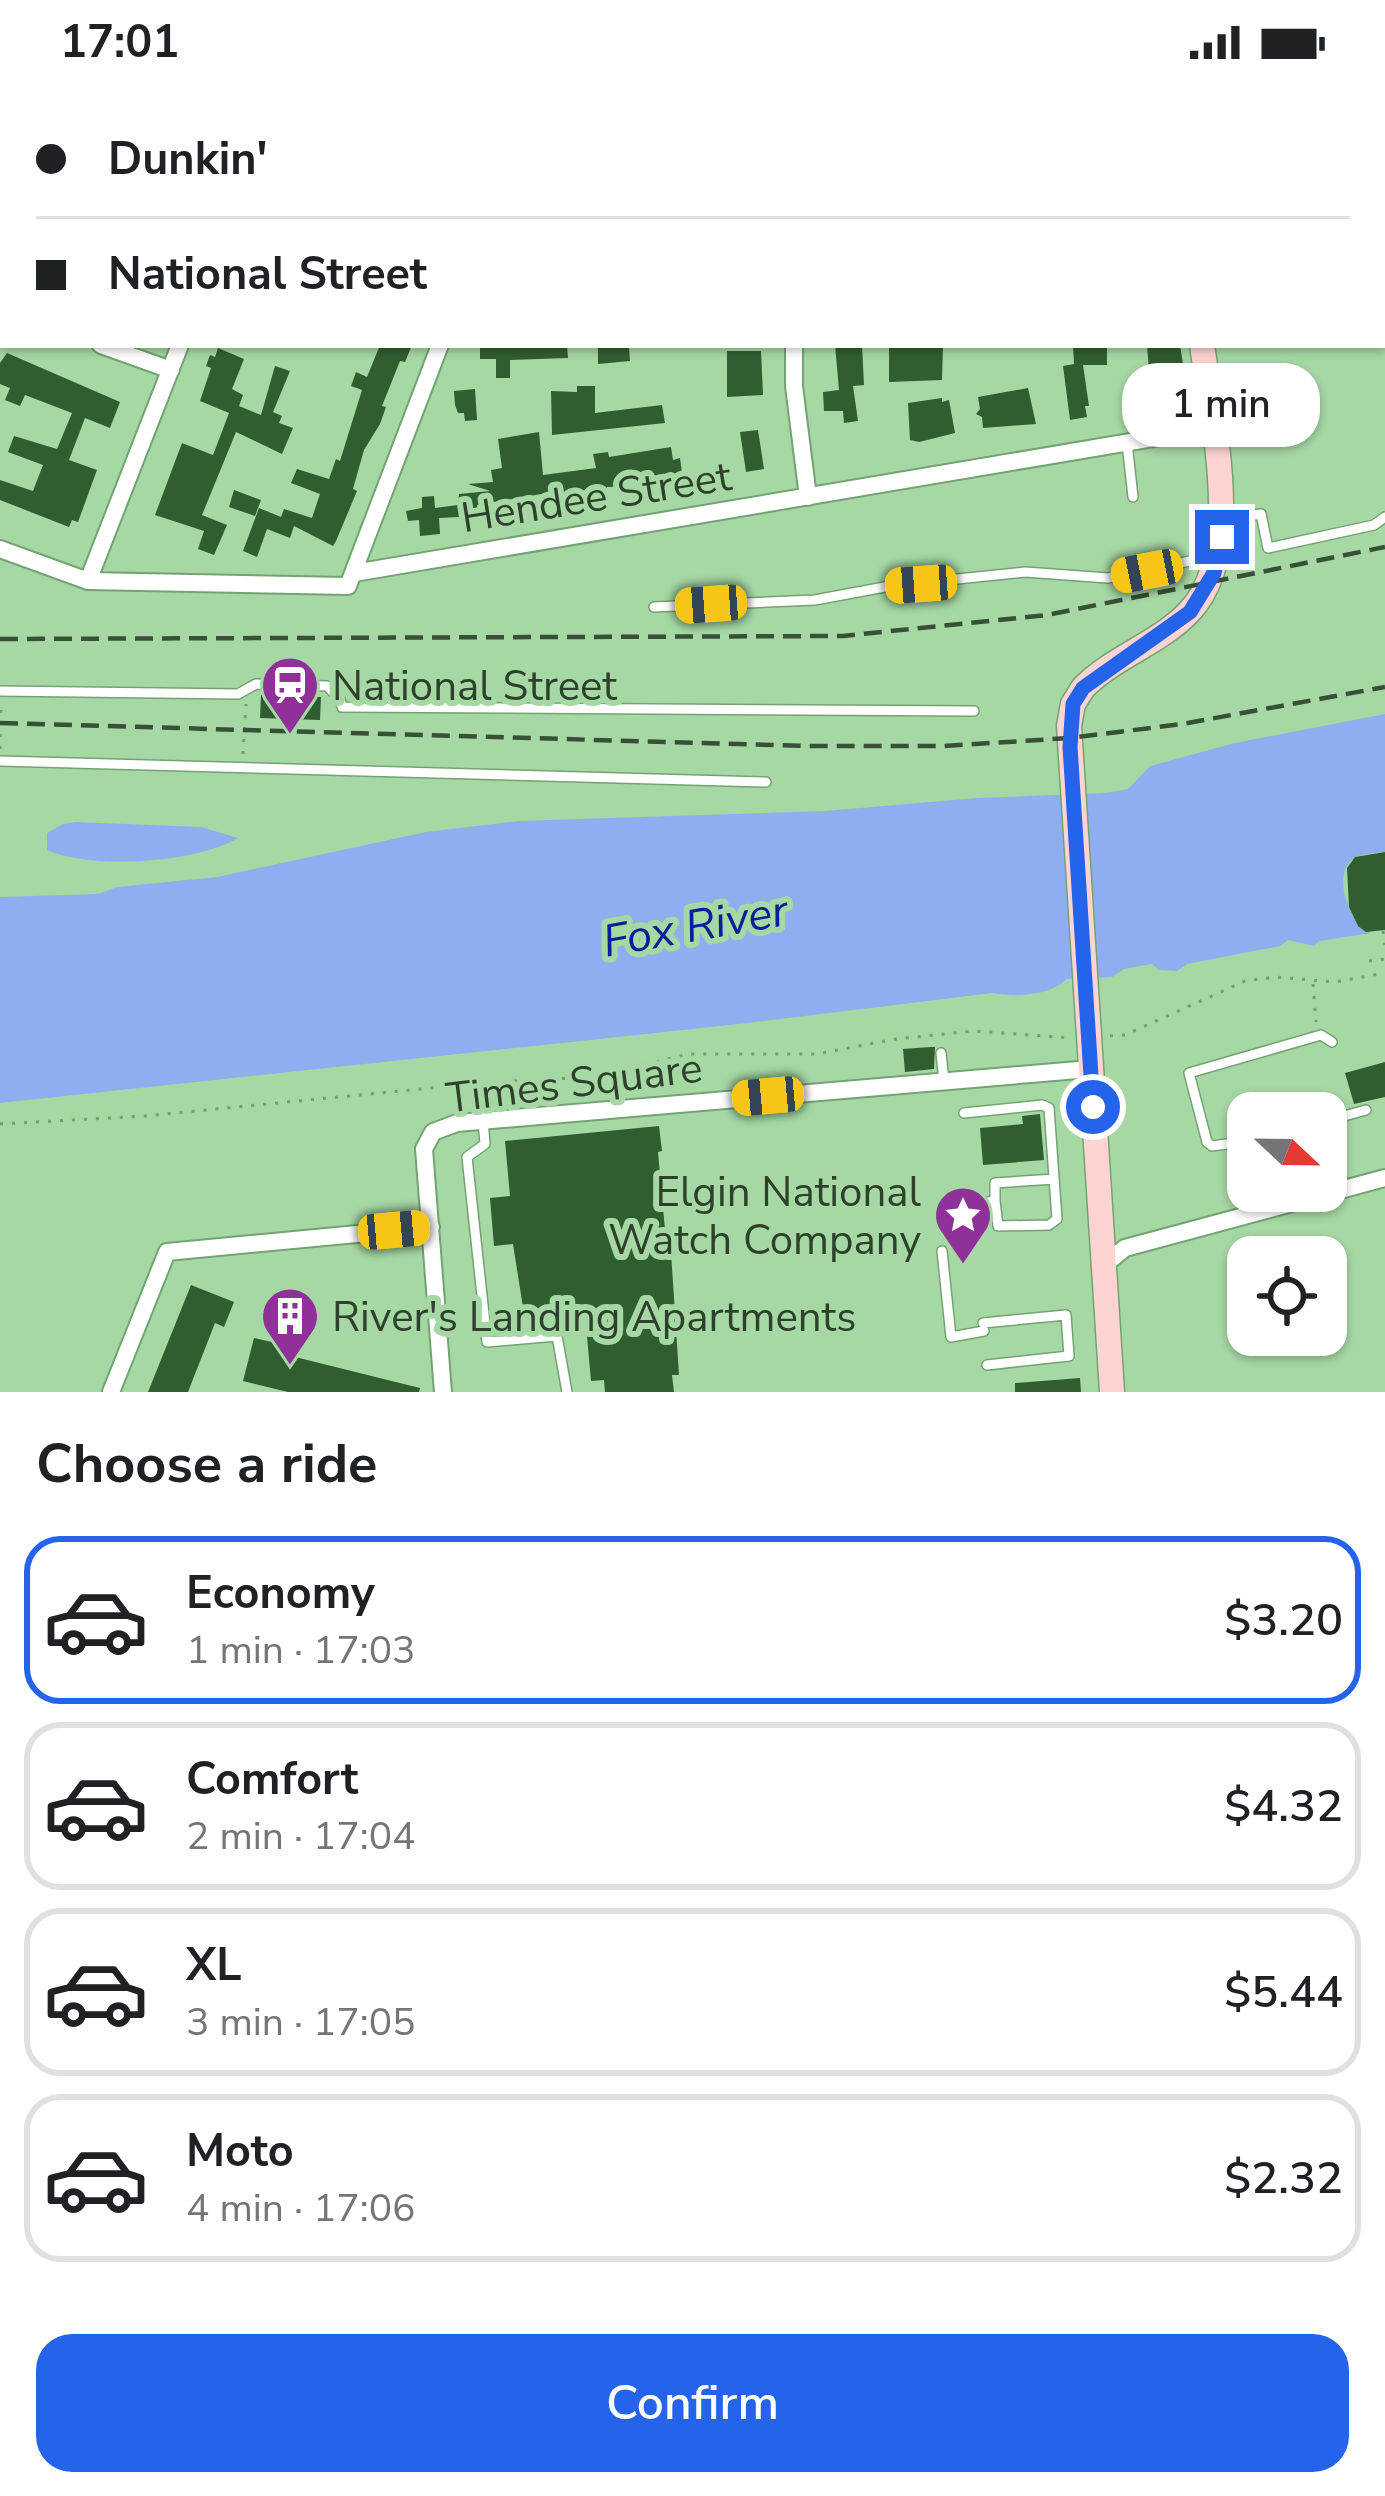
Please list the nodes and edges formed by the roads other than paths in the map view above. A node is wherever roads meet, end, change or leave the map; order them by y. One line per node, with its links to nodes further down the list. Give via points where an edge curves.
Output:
1 (109, 348): 6 (street)
2 (179, 348): 6 (street)
3 (439, 348): 15 (street)
4 (794, 348): 9 (street)
5 (1202, 348): 7 (street)
6 (171, 370): 16 (street)
7 (1213, 428): 8 (street, Hendee Street); 12 (street)
8 (1127, 443): 9 (street, Hendee Street); 10 (lane)
9 (808, 497): 15 (street, Hendee Street)
10 (1133, 497)
11 (1385, 517): 12 (lane, via 1268,548 1261,514)
12 (1222, 519): 14 (street)
13 (0, 549): 16 (street, Hendee Street)
14 (1219, 555): 17 (lane, via 1108,578 1025,572 815,600); 24 (street, via 1190,612 1094,676 1073,704)
15 (354, 572): 16 (street, Hendee Street, via 348,586)
16 (88, 581)
17 (653, 607)
18 (1, 691): 19 (lane, via 238,694 256,684 327,686 342,707)
19 (974, 711)
20 (0, 761): 21 (lane)
21 (766, 782)
22 (1332, 1042): 30 (lane, via 1318,1036 1189,1073 1207,1142)
23 (941, 1053): 25 (lane)
24 (1090, 1069): 25 (street, Times Square); 37 (street)
25 (944, 1081): 29 (street, Times Square)
26 (1366, 1110): 28 (lane)
27 (964, 1113): 32 (lane, via 1048,1106)
28 (1347, 1115)
29 (483, 1121): 35 (street, Times Square, via 433,1132 424,1149); 41 (lane, via 484,1144 467,1157 487,1342 557,1336)
30 (1227, 1147)
31 (1385, 1178): 37 (street)
32 (1054, 1179): 33 (lane, via 995,1183); 33 (lane, via 1054,1223 998,1226)
33 (995, 1202): 34 (lane)
34 (972, 1205)
35 (431, 1227): 39 (street, via 167,1252); 40 (street, Times Square)
36 (942, 1251): 38 (lane, via 951,1337 1066,1315 1069,1356)
37 (1110, 1253): 42 (street)
38 (987, 1365)
39 (110, 1392)
40 (443, 1392)
41 (567, 1392)
42 (1112, 1392)

